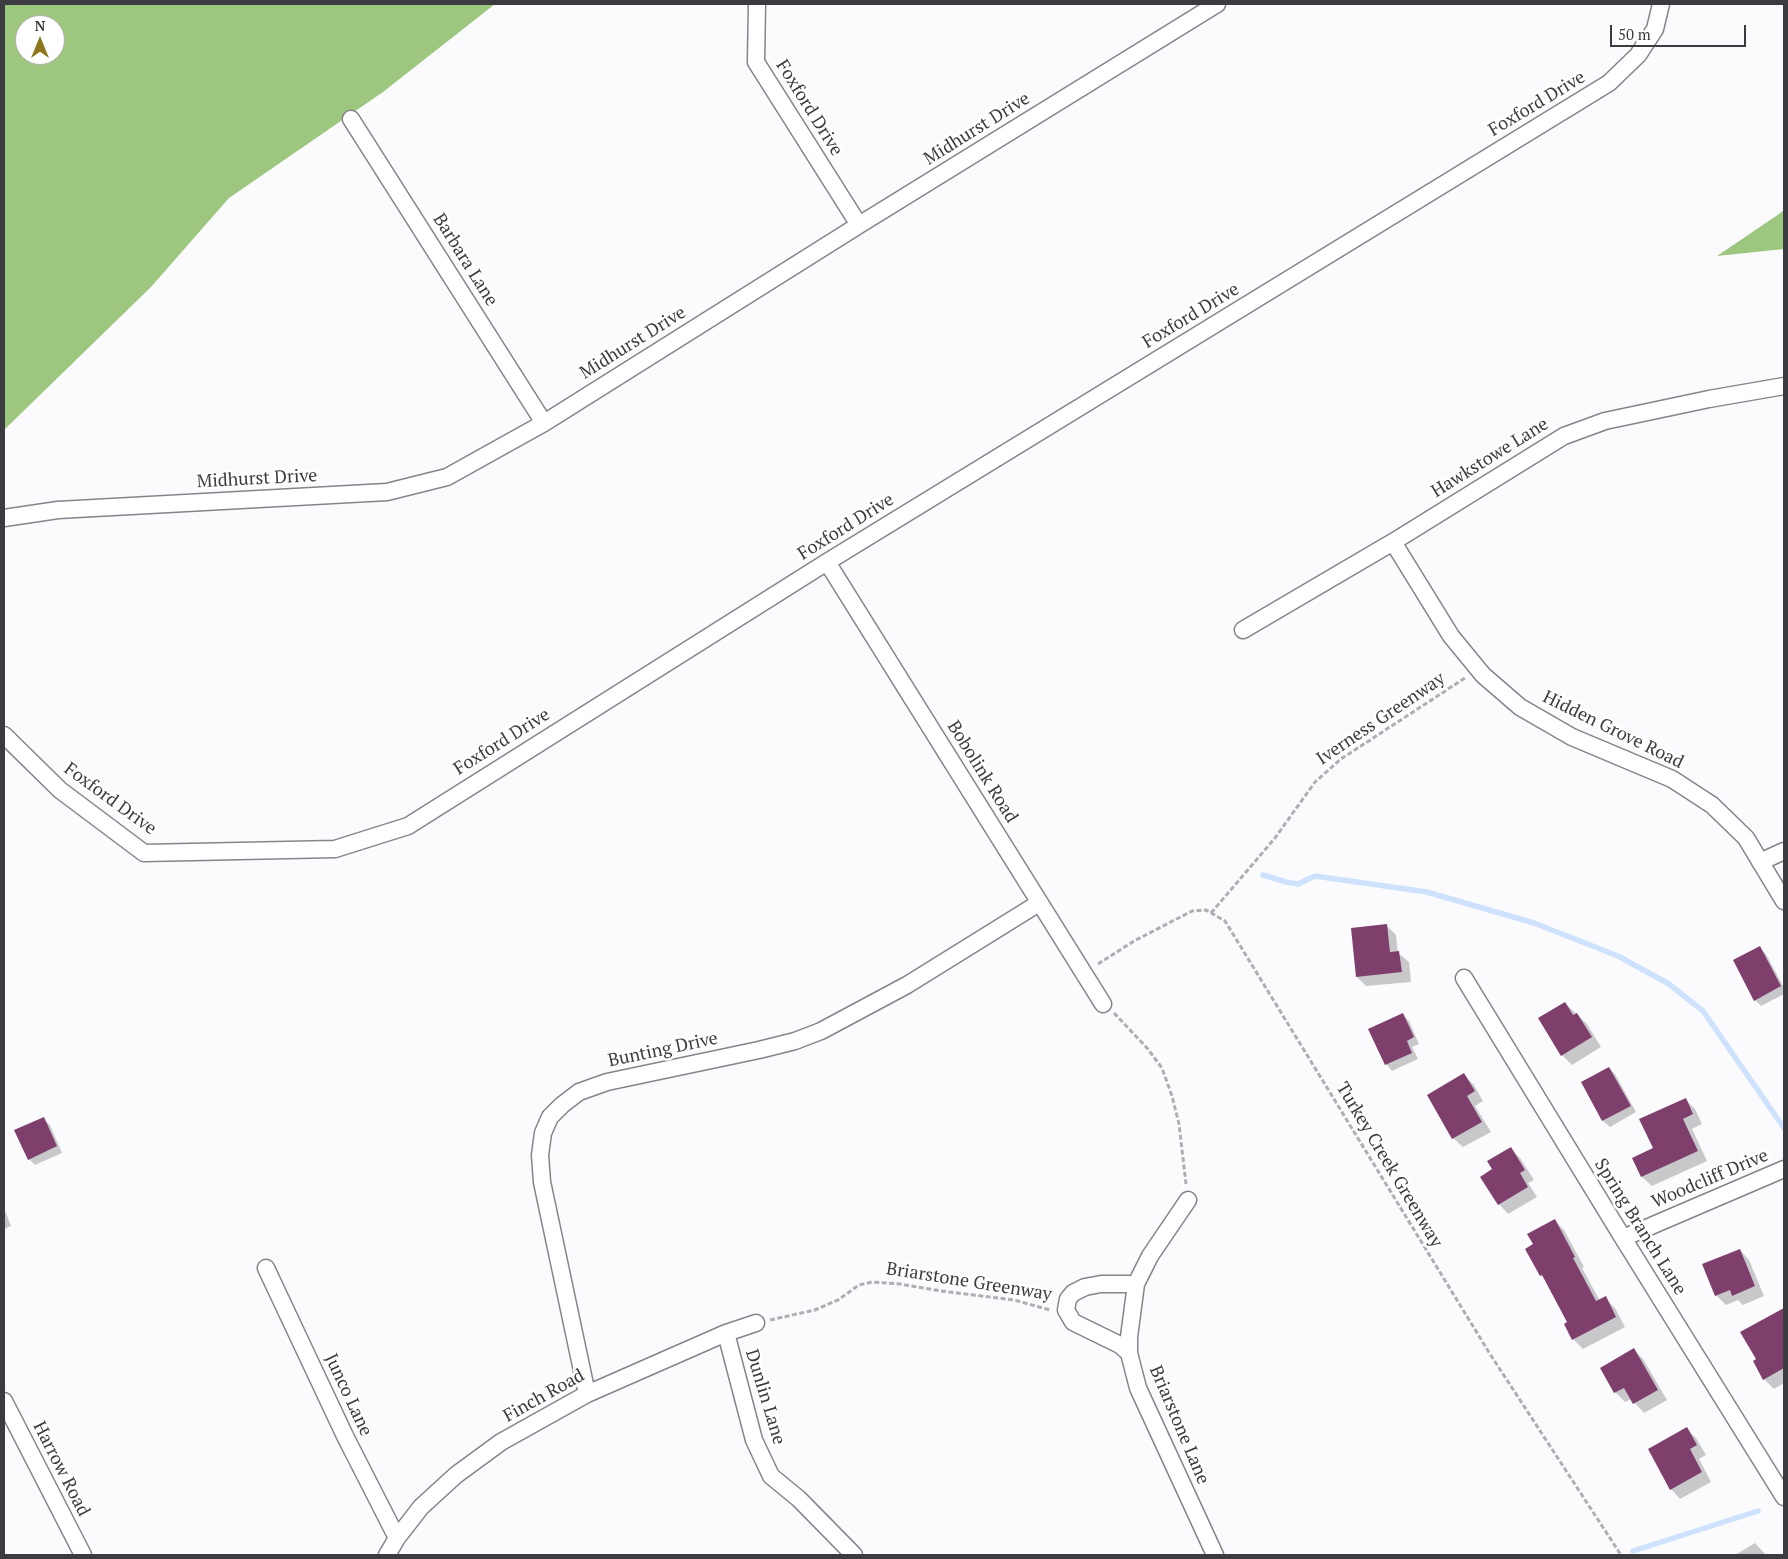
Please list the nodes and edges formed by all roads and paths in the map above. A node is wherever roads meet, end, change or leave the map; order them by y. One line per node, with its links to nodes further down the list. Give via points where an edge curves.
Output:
1 (757, 4): 5 (street, Foxford Drive, via 756,62)
2 (1217, 4): 5 (street, Midhurst Drive)
3 (1661, 4): 10 (street, Foxford Drive, via 1655,29 1638,55 1609,83)
4 (351, 119): 7 (street, Barbara Lane)
5 (859, 225): 7 (street, Midhurst Drive)
6 (1784, 386): 9 (street, Hawkstowe Lane, via 1605,421 1564,436)
7 (544, 423): 8 (street, Midhurst Drive, via 447,477 388,492 58,510)
8 (4, 518)
9 (1393, 542): 11 (street, Hawkstowe Lane); 12 (street, Hidden Grove Road, via 1452,636)
10 (827, 562): 13 (street, Foxford Drive, via 408,826 335,849 144,852 60,790); 17 (street, Bobolink Road)
11 (1243, 630)
12 (1478, 670): 15 (street, Hidden Grove Road, via 1520,707 1572,737 1672,779 1712,805 1746,838); 18 (path, Iverness Greenway, via 1341,759 1315,782 1275,838)
13 (4, 735)
14 (1784, 851): 15 (street)
15 (1760, 862): 16 (street, Hidden Grove Road)
16 (1784, 900)
17 (1039, 903): 19 (street, Bobolink Road); 31 (street, Bunting Drive, via 907,986 821,1031 759,1050 607,1082 579,1092 550,1117 543,1133 540,1155 542,1182)
18 (1211, 913): 19 (path, via 1192,911 1134,941); 39 (path, Turkey Creek Greenway, via 1224,921 1490,1354)
19 (1084, 973): 21 (street, Bobolink Road)
20 (1464, 978): 24 (street, Spring Branch Lane)
21 (1103, 1004): 23 (path, via 1109,1006 1162,1068 1179,1124)
22 (1784, 1169): 24 (street, Woodcliff Drive)
23 (1188, 1200): 26 (street, Briarstone Lane, via 1150,1256)
24 (1623, 1238): 33 (street, Spring Branch Lane)
25 (266, 1268): 34 (street, Junco Lane, via 344,1436)
26 (1136, 1284): 27 (street, via 1086,1287 1073,1293); 30 (street, Briarstone Lane)
27 (1066, 1310): 28 (path, Briarstone Greenway, via 1046,1310 1014,1300 872,1282 860,1285 815,1310); 30 (street, via 1073,1322 1112,1341)
28 (756, 1323): 29 (street, Finch Road)
29 (726, 1333): 31 (street, Finch Road); 37 (street, Dunlin Lane, via 754,1440 771,1476 799,1499)
30 (1129, 1354): 38 (street, Briarstone Lane, via 1138,1388)
31 (587, 1394): 34 (street, Finch Road, via 478,1458 421,1508)
32 (4, 1401): 35 (street, Harrow Road)
33 (1784, 1496)
34 (397, 1538): 36 (street, Finch Road)
35 (83, 1555)
36 (387, 1555)
37 (854, 1555)
38 (1215, 1555)
39 (1621, 1555)

